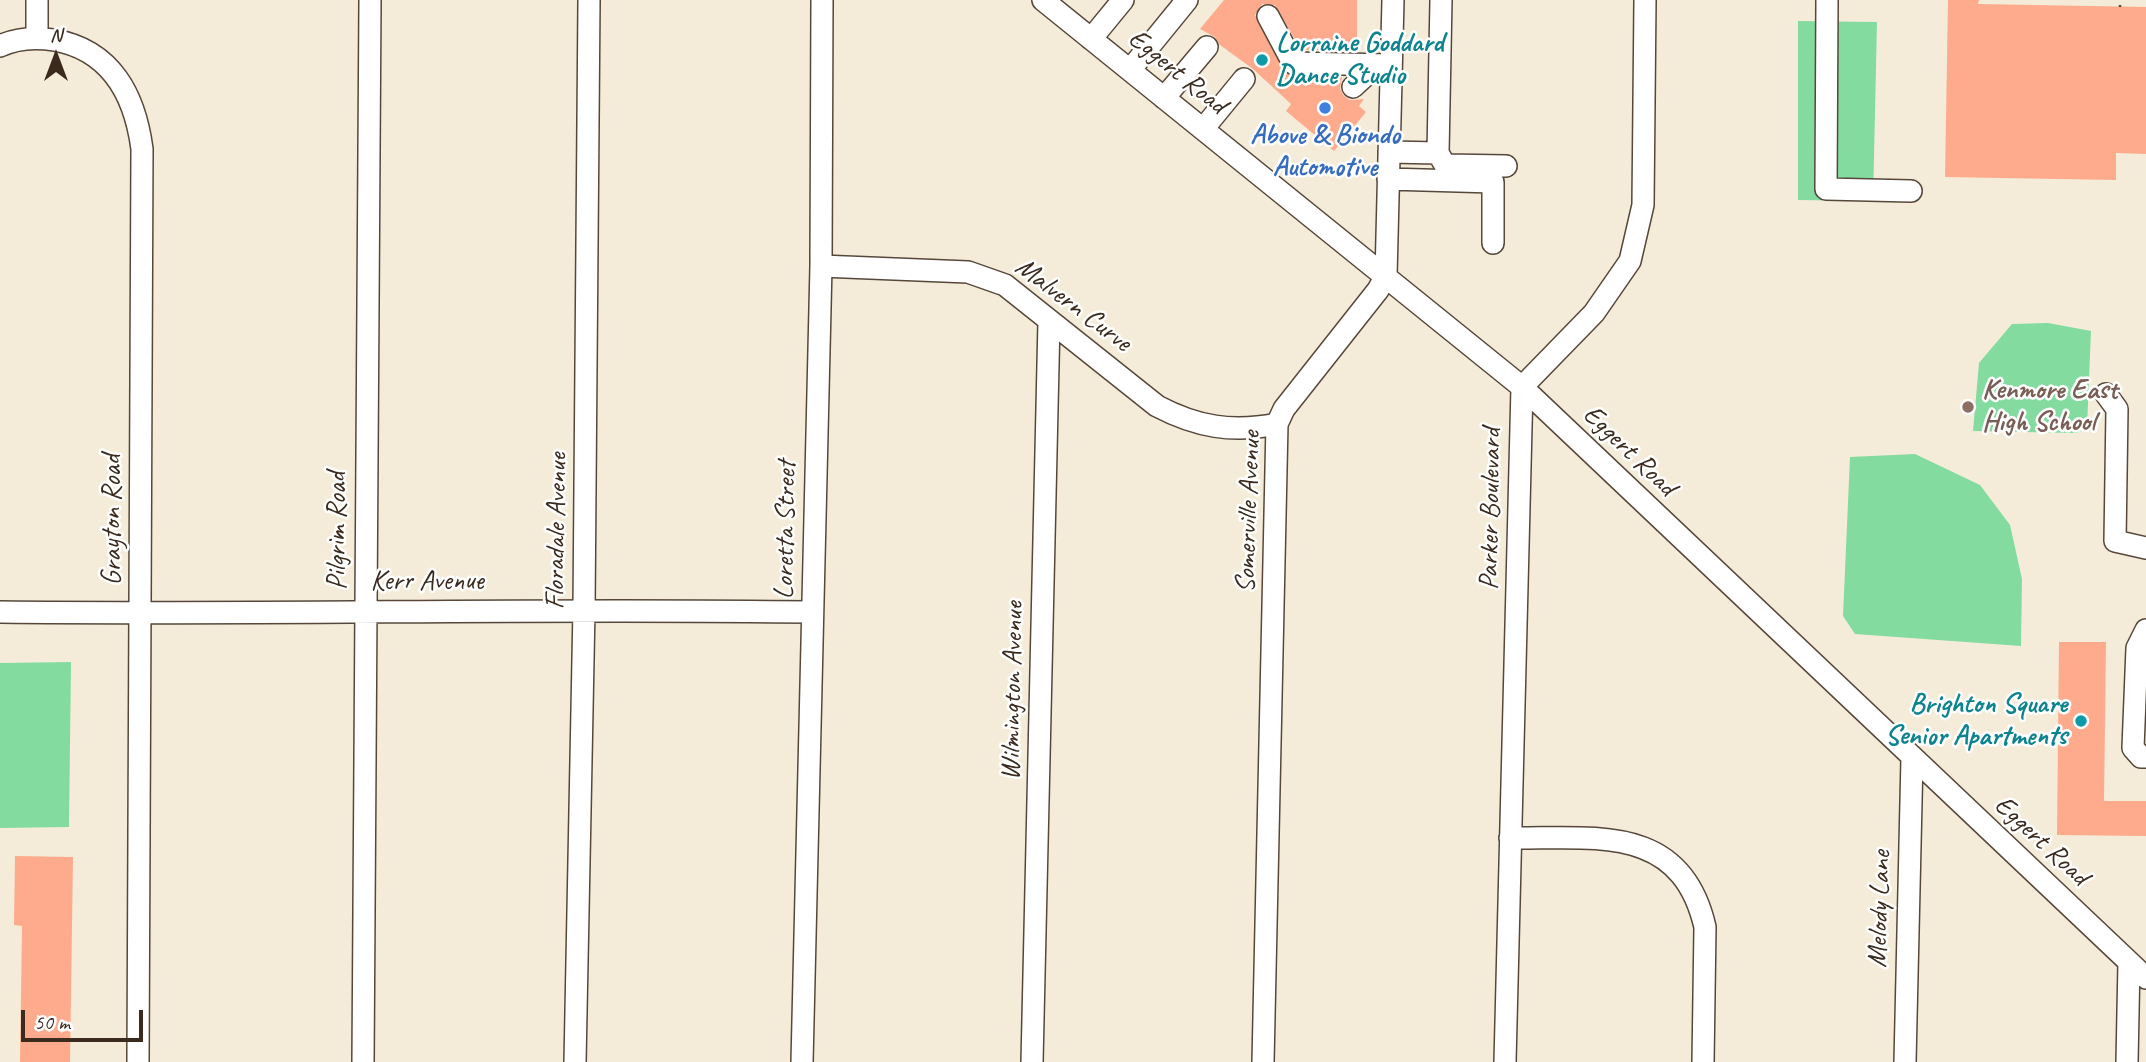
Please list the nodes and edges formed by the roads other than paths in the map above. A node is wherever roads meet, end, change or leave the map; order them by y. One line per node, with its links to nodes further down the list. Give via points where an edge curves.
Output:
1 (37, 0): 13 (street)
2 (370, 0): 37 (street, Pilgrim Road)
3 (589, 0): 36 (street, Floradale Avenue)
4 (822, 0): 29 (street, Loretta Street)
5 (1043, 0): 14 (street, Eggert Road)
6 (1123, 0): 14 (street)
7 (1393, 0): 17 (street)
8 (1441, 0): 24 (street)
9 (1645, 0): 32 (street, via 1643,205 1630,261 1594,313)
10 (1827, 0): 27 (street, via 1826,189)
11 (1177, 3): 18 (street)
12 (1268, 16): 17 (street, via 1293,63)
13 (37, 38): 15 (street); 40 (street, Grayton Road, via 82,48 107,64 122,82 139,124)
14 (1091, 39): 18 (street, Eggert Road)
15 (0, 46)
16 (1207, 47): 21 (street)
17 (1384, 65): 20 (street); 23 (street)
18 (1130, 70): 21 (street, Eggert Road)
19 (1244, 79): 22 (street)
20 (1353, 87)
21 (1164, 98): 22 (street, Eggert Road)
22 (1203, 129): 30 (street, Eggert Road)
23 (1389, 152): 24 (street); 26 (street)
24 (1438, 153): 25 (street, via 1445,165)
25 (1506, 166)
26 (1388, 179): 28 (street, via 1493,182); 30 (street)
27 (1911, 191)
28 (1493, 243)
29 (821, 266): 31 (street, Malvern Curve, via 968,272 1005,285); 39 (street, Loretta Street)
30 (1386, 276): 32 (street, Eggert Road); 34 (street, Somerville Avenue)
31 (1049, 321): 34 (street, Malvern Curve, via 1157,406 1179,418 1228,430); 51 (street, Wilmington Avenue)
32 (1522, 387): 43 (street, Eggert Road); 44 (street, Parker Boulevard)
33 (2106, 394): 35 (street, via 2117,409 2115,541)
34 (1277, 424): 52 (street, Somerville Avenue)
35 (2146, 548)
36 (584, 609): 37 (street, Kerr Avenue); 39 (street, Kerr Avenue); 49 (street, Floradale Avenue)
37 (365, 610): 40 (street, Kerr Avenue); 48 (street, Pilgrim Road)
38 (0, 612): 40 (street, Kerr Avenue)
39 (812, 612): 50 (street, Loretta Street)
40 (141, 614): 47 (street, Grayton Road)
41 (2146, 630): 42 (street, via 2137,648 2133,748)
42 (2146, 757)
43 (1912, 758): 45 (street, Eggert Road); 55 (street, Melody Lane)
44 (1510, 838): 53 (street, Parker Boulevard); 54 (street, via 1634,843 1667,860 1682,874 1701,907 1705,927)
45 (2129, 962): 46 (street, Eggert Road); 56 (street)
46 (2146, 978)
47 (138, 1062)
48 (363, 1062)
49 (575, 1062)
50 (802, 1062)
51 (1032, 1062)
52 (1263, 1062)
53 (1504, 1062)
54 (1703, 1062)
55 (1905, 1062)
56 (2127, 1062)

